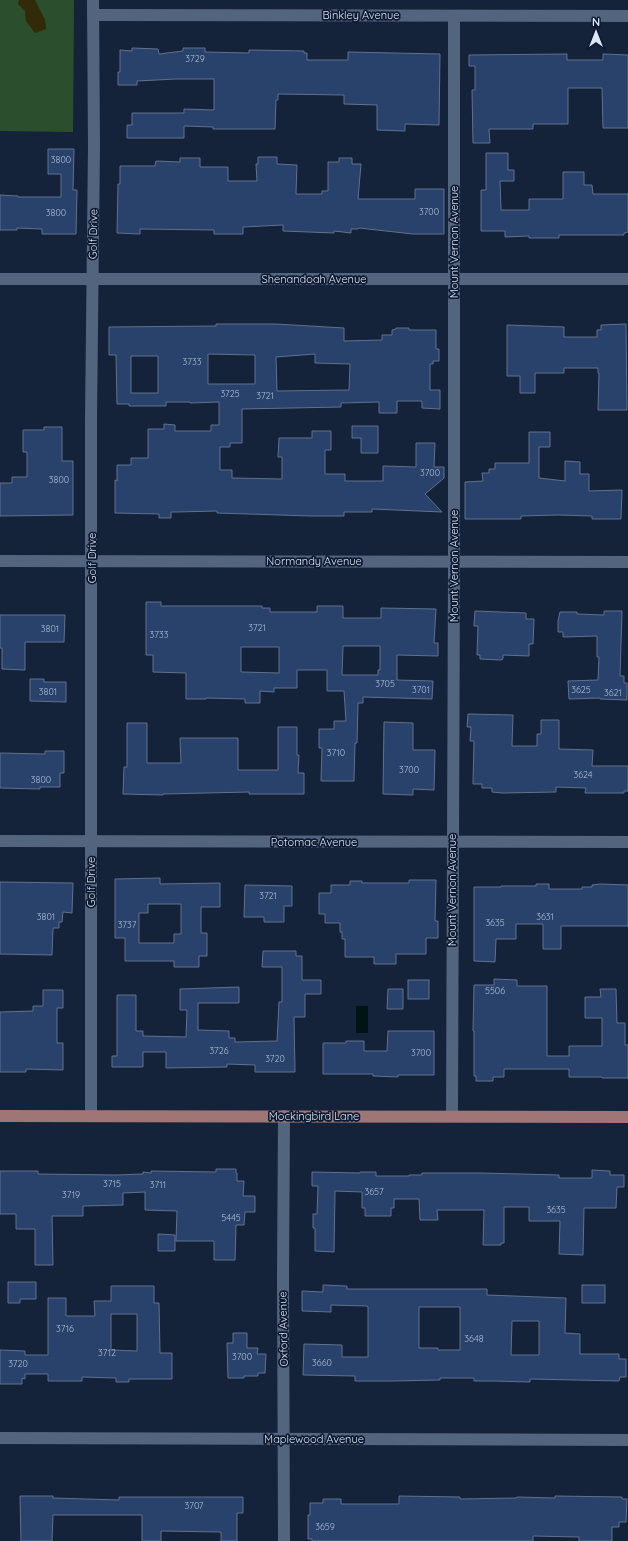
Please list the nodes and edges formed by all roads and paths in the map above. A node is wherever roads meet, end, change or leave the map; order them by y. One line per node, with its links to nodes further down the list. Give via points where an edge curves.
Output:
1 (93, 0): 2 (street, Golf Drive)
2 (93, 15): 3 (street, Binkley Avenue); 7 (street, Golf Drive)
3 (454, 16): 4 (street, Binkley Avenue); 5 (street, Mount Vernon Avenue)
4 (628, 16)
5 (454, 279): 7 (street, Shenandoah Avenue); 8 (street, Shenandoah Avenue); 11 (street, Mount Vernon Avenue)
6 (0, 280): 7 (street, Shenandoah Avenue)
7 (92, 280): 10 (street, Golf Drive)
8 (628, 280)
9 (0, 561): 10 (street, Normandy Avenue)
10 (92, 561): 11 (street, Normandy Avenue); 14 (street, Golf Drive)
11 (454, 562): 12 (street, Normandy Avenue); 15 (street, Mount Vernon Avenue)
12 (628, 562)
13 (0, 841): 14 (street, Potomac Avenue)
14 (92, 841): 15 (street, Potomac Avenue); 18 (street, Golf Drive)
15 (452, 842): 16 (street, Potomac Avenue); 20 (street, Mount Vernon Avenue)
16 (628, 842)
17 (0, 1116): 18 (main road, Mockingbird Lane)
18 (91, 1116): 19 (main road, Mockingbird Lane)
19 (284, 1116): 20 (main road, Mockingbird Lane); 23 (street, Oxford Avenue)
20 (452, 1116): 21 (main road, Mockingbird Lane)
21 (628, 1117)
22 (0, 1438): 23 (street, Maplewood Avenue)
23 (284, 1440): 24 (street, Maplewood Avenue); 25 (street, Oxford Avenue)
24 (628, 1440)
25 (284, 1541)

